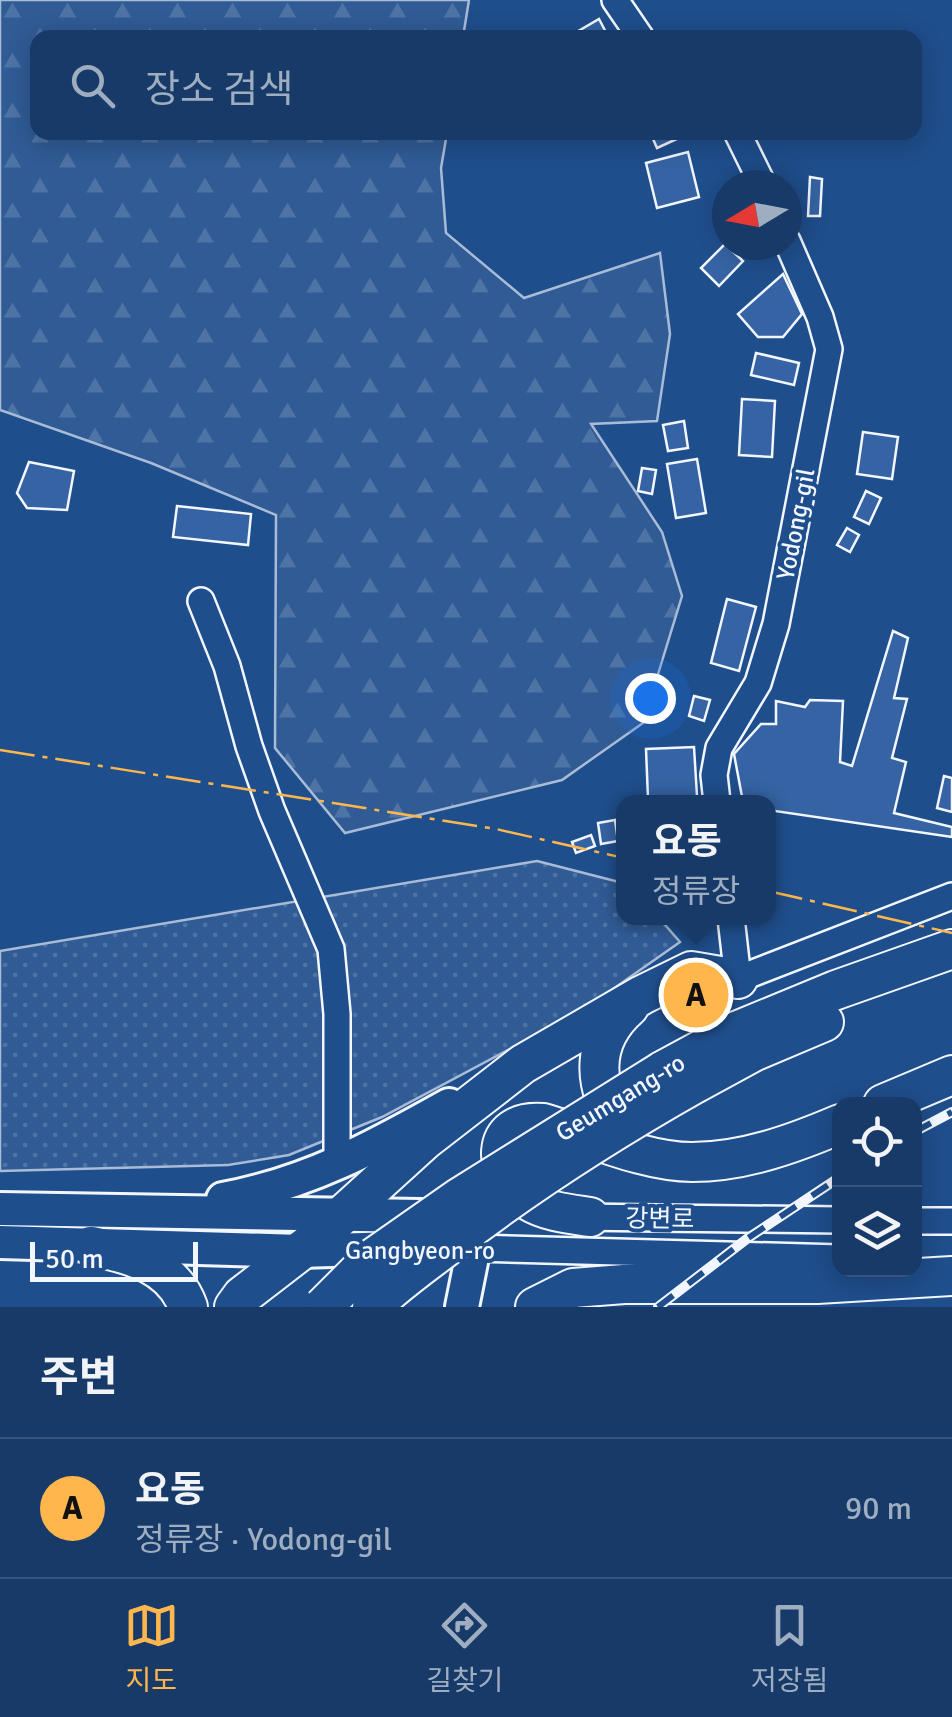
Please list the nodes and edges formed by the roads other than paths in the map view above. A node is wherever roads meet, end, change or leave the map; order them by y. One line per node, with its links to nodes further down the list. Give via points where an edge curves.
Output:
1 (615, 0): 2 (street)
2 (636, 30)
3 (741, 140): 4 (street)
4 (756, 170)
5 (796, 260): 7 (street, Yodong-gil, via 829,349 776,624 758,683 719,748)
6 (201, 601): 23 (street, via 272,811 330,949)
7 (716, 795)
8 (952, 896): 12 (street)
9 (732, 925): 12 (street)
10 (952, 949): 17 (highway, Geumgang-ro, via 734,1032)
11 (952, 973): 17 (highway, Geumgang-ro)
12 (738, 979): 13 (highway, via 691,971); 14 (highway, via 653,1002)
13 (642, 995): 14 (highway); 15 (highway)
14 (613, 1026): 21 (highway, via 565,1056 518,1100); 22 (highway, via 602,1043 601,1094 629,1138)
15 (523, 1064): 20 (highway); 23 (main road)
16 (952, 1075): 18 (highway)
17 (679, 1077): 43 (highway, Geumgang-ro, bridge, via 460,1197 370,1260); 44 (highway, Geumgang-ro, bridge, via 626,1123 435,1255)
18 (900, 1097)
19 (832, 1127): 22 (highway, via 747,1156 690,1162)
20 (425, 1140): 26 (highway); 27 (main road, via 406,1172)
21 (500, 1153): 22 (highway, via 514,1128 530,1122); 28 (highway, via 509,1183 528,1201); 32 (highway)
22 (655, 1156)
23 (337, 1164): 25 (main road, via 272,1190)
24 (0, 1208): 25 (main road)
25 (134, 1212): 26 (main road)
26 (342, 1215): 27 (main road); 36 (highway)
27 (406, 1216): 32 (main road); 35 (main road)
28 (590, 1217): 29 (street, 강변로); 32 (street, 강변로)
29 (832, 1220)
30 (922, 1221): 31 (street)
31 (952, 1222)
32 (477, 1233): 35 (main road, Gangbyeon-ro); 37 (street, Gangbyeon-ro); 45 (main road)
33 (0, 1242): 34 (main road, Gangbyeon-ro)
34 (92, 1246): 36 (main road, Gangbyeon-ro); 41 (highway, via 133,1255 162,1272)
35 (434, 1246): 36 (main road, Gangbyeon-ro)
36 (300, 1252): 42 (highway)
37 (832, 1257)
38 (922, 1260): 39 (street)
39 (952, 1261)
40 (952, 1276): 46 (highway, via 624,1284 573,1288)
41 (188, 1307)
42 (234, 1307)
43 (324, 1307)
44 (372, 1307)
45 (462, 1307)
46 (535, 1307)

